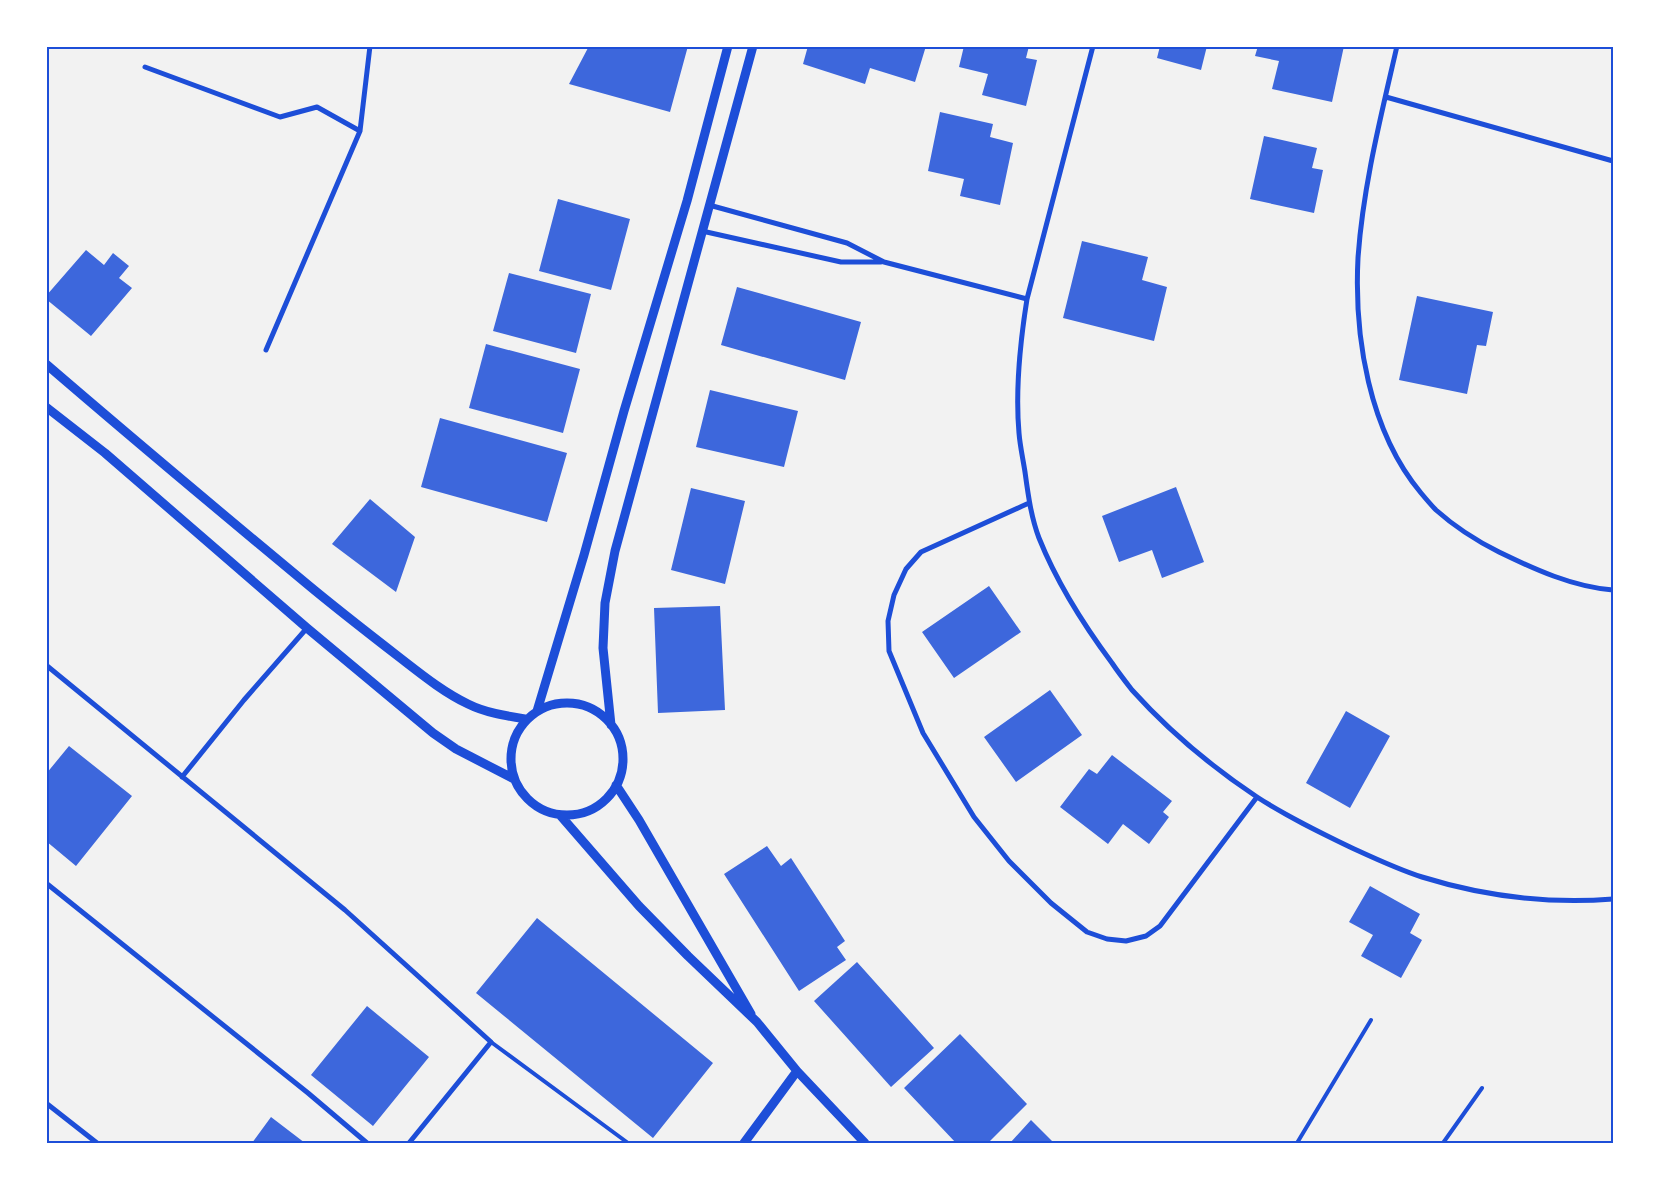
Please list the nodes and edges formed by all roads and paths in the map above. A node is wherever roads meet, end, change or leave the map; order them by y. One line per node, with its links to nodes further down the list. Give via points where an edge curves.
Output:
1 (370, 46): 8 (street)
2 (728, 46): 21 (street, via 584,556)
3 (753, 46): 10 (street)
4 (1092, 46): 13 (street)
5 (1397, 46): 7 (street)
6 (145, 67): 8 (street, via 280,117 317,107)
7 (1386, 97): 9 (street); 18 (street, via 1358,257 1358,305 1370,389 1397,457 1412,482 1435,509 1462,530 1512,559 1555,576)
8 (360, 131): 14 (street)
9 (1613, 161)
10 (709, 205): 11 (street); 12 (street, via 846,243)
11 (702, 231): 12 (street, via 841,262); 23 (street, via 617,542 605,603 603,648)
12 (884, 262): 13 (street)
13 (1027, 299): 17 (street, via 1018,381 1019,432)
14 (266, 350)
15 (46, 364): 22 (street, via 353,622 424,676 473,706)
16 (46, 408): 19 (street, via 105,454)
17 (1029, 503): 27 (street, via 1038,536 1059,582 1092,637 1132,689 1212,764); 27 (street, via 921,552 906,569 894,595 888,621 888,651 922,733 974,818 1009,861 1051,903 1087,932 1126,941 1146,936 1160,926)
18 (1613, 590)
19 (308, 628): 24 (street); 25 (street, via 456,749)
20 (46, 664): 24 (street)
21 (537, 710): 22 (street); 23 (street, via 569,702 585,705)
22 (526, 719): 25 (street, via 512,747 510,763)
23 (611, 725): 26 (street, via 619,738 622,754 622,770)
24 (182, 777): 33 (street, via 345,910)
25 (514, 779): 28 (street, via 532,803)
26 (616, 785): 28 (street, via 592,808 577,814); 32 (street)
27 (1257, 797): 30 (street, via 1327,836 1421,876 1516,898 1581,902)
28 (560, 815): 32 (street, via 639,906)
29 (46, 883): 38 (street)
30 (1613, 899)
31 (1371, 1020): 43 (lane)
32 (756, 1022): 34 (street)
33 (491, 1042): 39 (street); 40 (lane)
34 (797, 1071): 41 (street); 42 (street)
35 (1482, 1088): 44 (lane)
36 (46, 1103): 37 (street)
37 (97, 1143)
38 (367, 1143)
39 (409, 1143)
40 (628, 1143)
41 (744, 1143)
42 (865, 1143)
43 (1297, 1143)
44 (1443, 1143)

